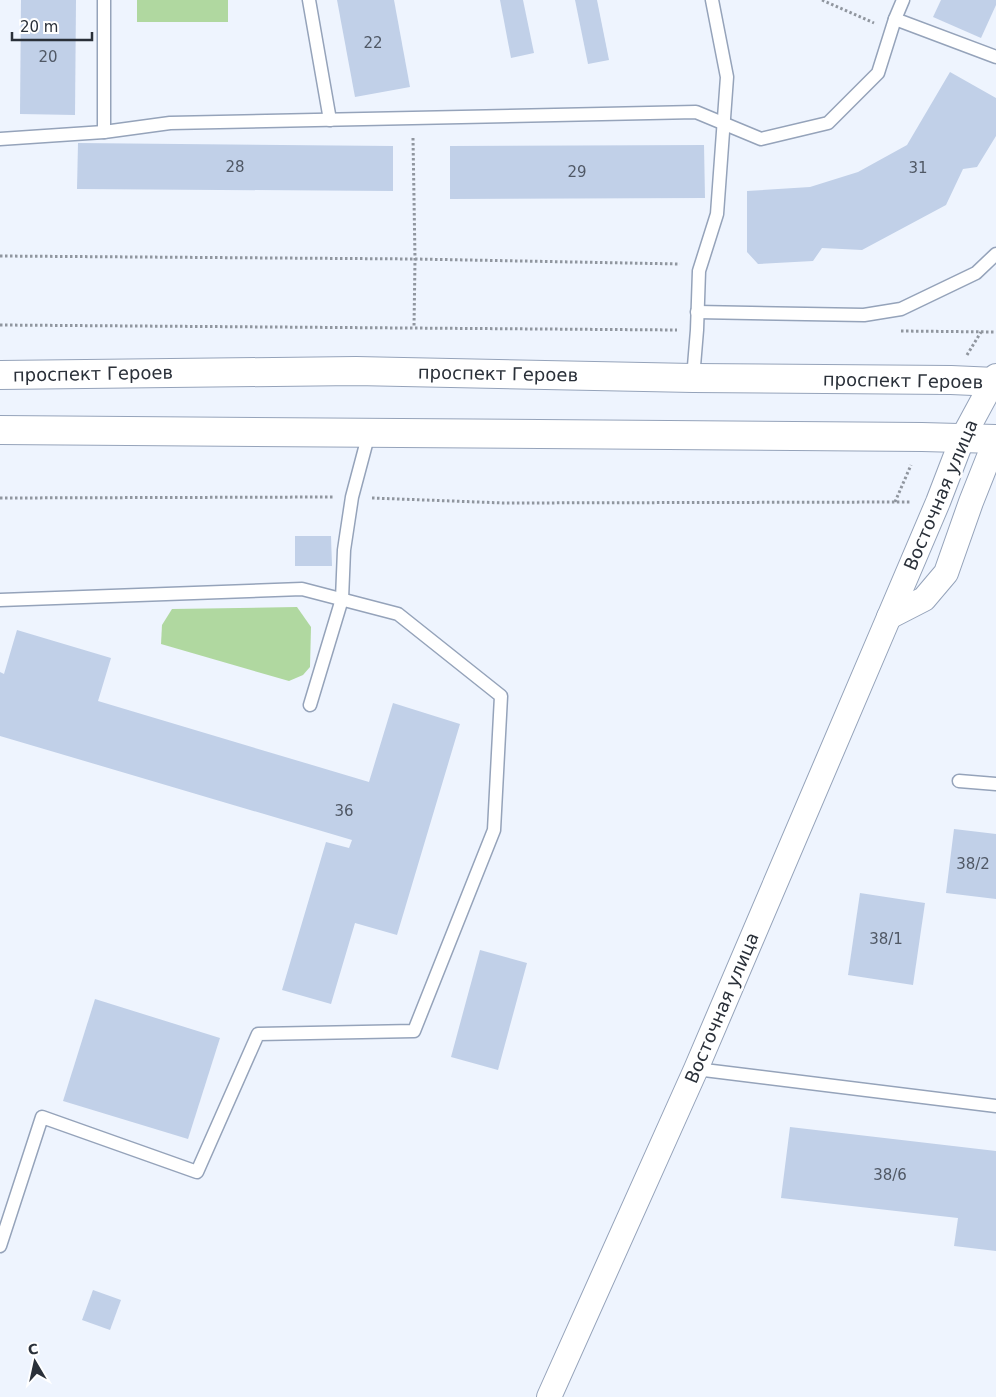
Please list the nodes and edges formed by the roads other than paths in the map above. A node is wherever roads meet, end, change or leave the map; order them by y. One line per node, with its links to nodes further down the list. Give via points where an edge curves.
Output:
1 (104, 0): 9 (lane)
2 (309, 0): 7 (lane)
3 (712, 0): 8 (lane, via 727,77)
4 (903, 0): 5 (lane)
5 (893, 24): 6 (lane); 8 (lane, via 878,73 828,123 761,139)
6 (996, 57)
7 (330, 120): 8 (lane, via 696,112); 9 (lane, via 170,123)
8 (724, 123): 12 (lane, via 717,214 699,271)
9 (104, 132): 10 (lane)
10 (0, 139)
11 (996, 254): 12 (lane, via 976,273 901,309 864,315)
12 (697, 312): 14 (lane)
13 (0, 375): 14 (main road, проспект Героев, via 356,371)
14 (693, 378): 15 (main road, проспект Героев)
15 (995, 380): 18 (street, Восточная улица)
16 (0, 430): 17 (main road)
17 (369, 433): 18 (main road); 20 (lane, via 352,497 344,550)
18 (963, 438): 19 (main road); 22 (street, Восточная улица)
19 (996, 440): 22 (street, Восточная улица, via 946,573 924,599)
20 (342, 599): 21 (lane, via 302,589); 23 (lane); 28 (lane, via 398,614 501,696 494,830 414,1031 258,1034 198,1172 42,1117)
21 (0, 600)
22 (889, 617): 26 (street, Восточная улица)
23 (310, 705)
24 (959, 781): 25 (lane)
25 (996, 784)
26 (696, 1069): 27 (lane); 29 (street, Восточная улица)
27 (996, 1106)
28 (0, 1246)
29 (549, 1397)

